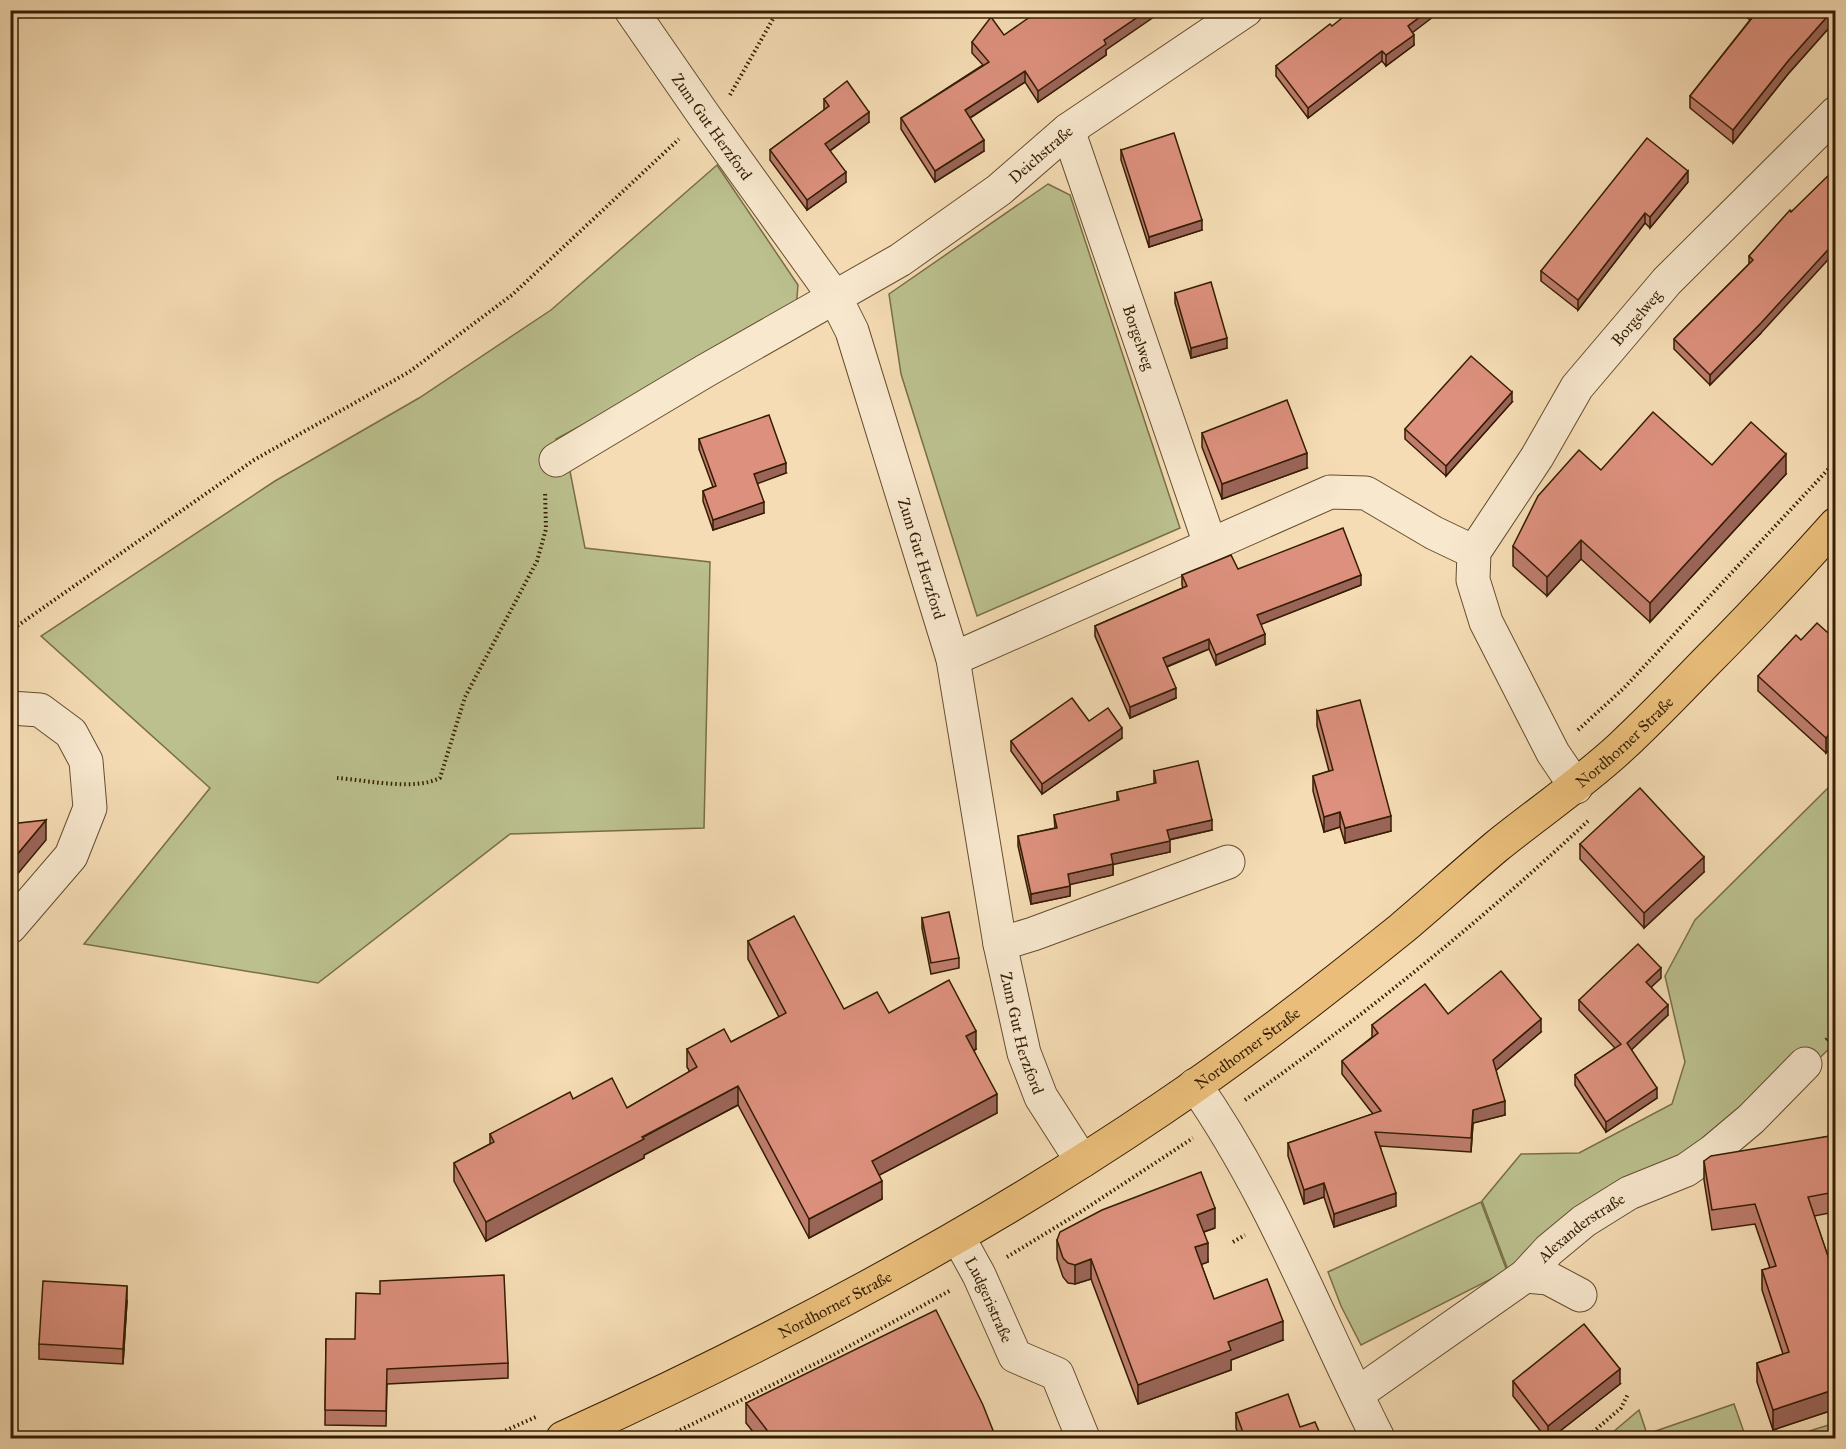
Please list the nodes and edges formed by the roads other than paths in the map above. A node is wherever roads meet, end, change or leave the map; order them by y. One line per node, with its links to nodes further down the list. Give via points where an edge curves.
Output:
1 (631, 10): 5 (street, Zum Gut Herzford)
2 (1246, 10): 4 (street, Deichstraße)
3 (1836, 113): 9 (street, Borgelweg, via 1667,281 1577,387 1537,457)
4 (1068, 130): 5 (street, Deichstraße, via 999,190 900,260); 8 (street, Borgelweg)
5 (836, 299): 6 (street, Deichstraße); 10 (street, Zum Gut Herzford, via 852,331)
6 (556, 460)
7 (1836, 524): 12 (main road, Nordhorner Straße, via 1679,690 1623,746)
8 (1210, 544): 9 (street, via 1330,492 1366,493); 10 (street)
9 (1474, 552): 12 (street, via 1473,580 1486,622)
10 (953, 659): 15 (street, Zum Gut Herzford)
11 (10, 708): 14 (street, via 40,710 71,733 86,762 90,808 71,856)
12 (1575, 786): 17 (main road, Nordhorner Straße, via 1283,1022)
13 (1228, 862): 15 (street)
14 (10, 927)
15 (1000, 944): 18 (street, Zum Gut Herzford, via 1024,1053 1041,1097)
16 (1805, 1064): 20 (street, Alexanderstraße, via 1713,1151 1686,1170 1629,1193 1584,1221)
17 (1195, 1086): 18 (main road, Nordhorner Straße); 22 (street, via 1255,1180)
18 (1082, 1161): 19 (main road, Nordhorner Straße)
19 (958, 1237): 23 (main road, Nordhorner Straße, via 815,1317); 24 (street, Ludgeristraße, via 1015,1356 1057,1374)
20 (1525, 1276): 21 (street, via 1548,1278); 22 (street, Alexanderstraße)
21 (1580, 1295)
22 (1357, 1394): 25 (street)
23 (562, 1438)
24 (1083, 1438)
25 (1378, 1438)

